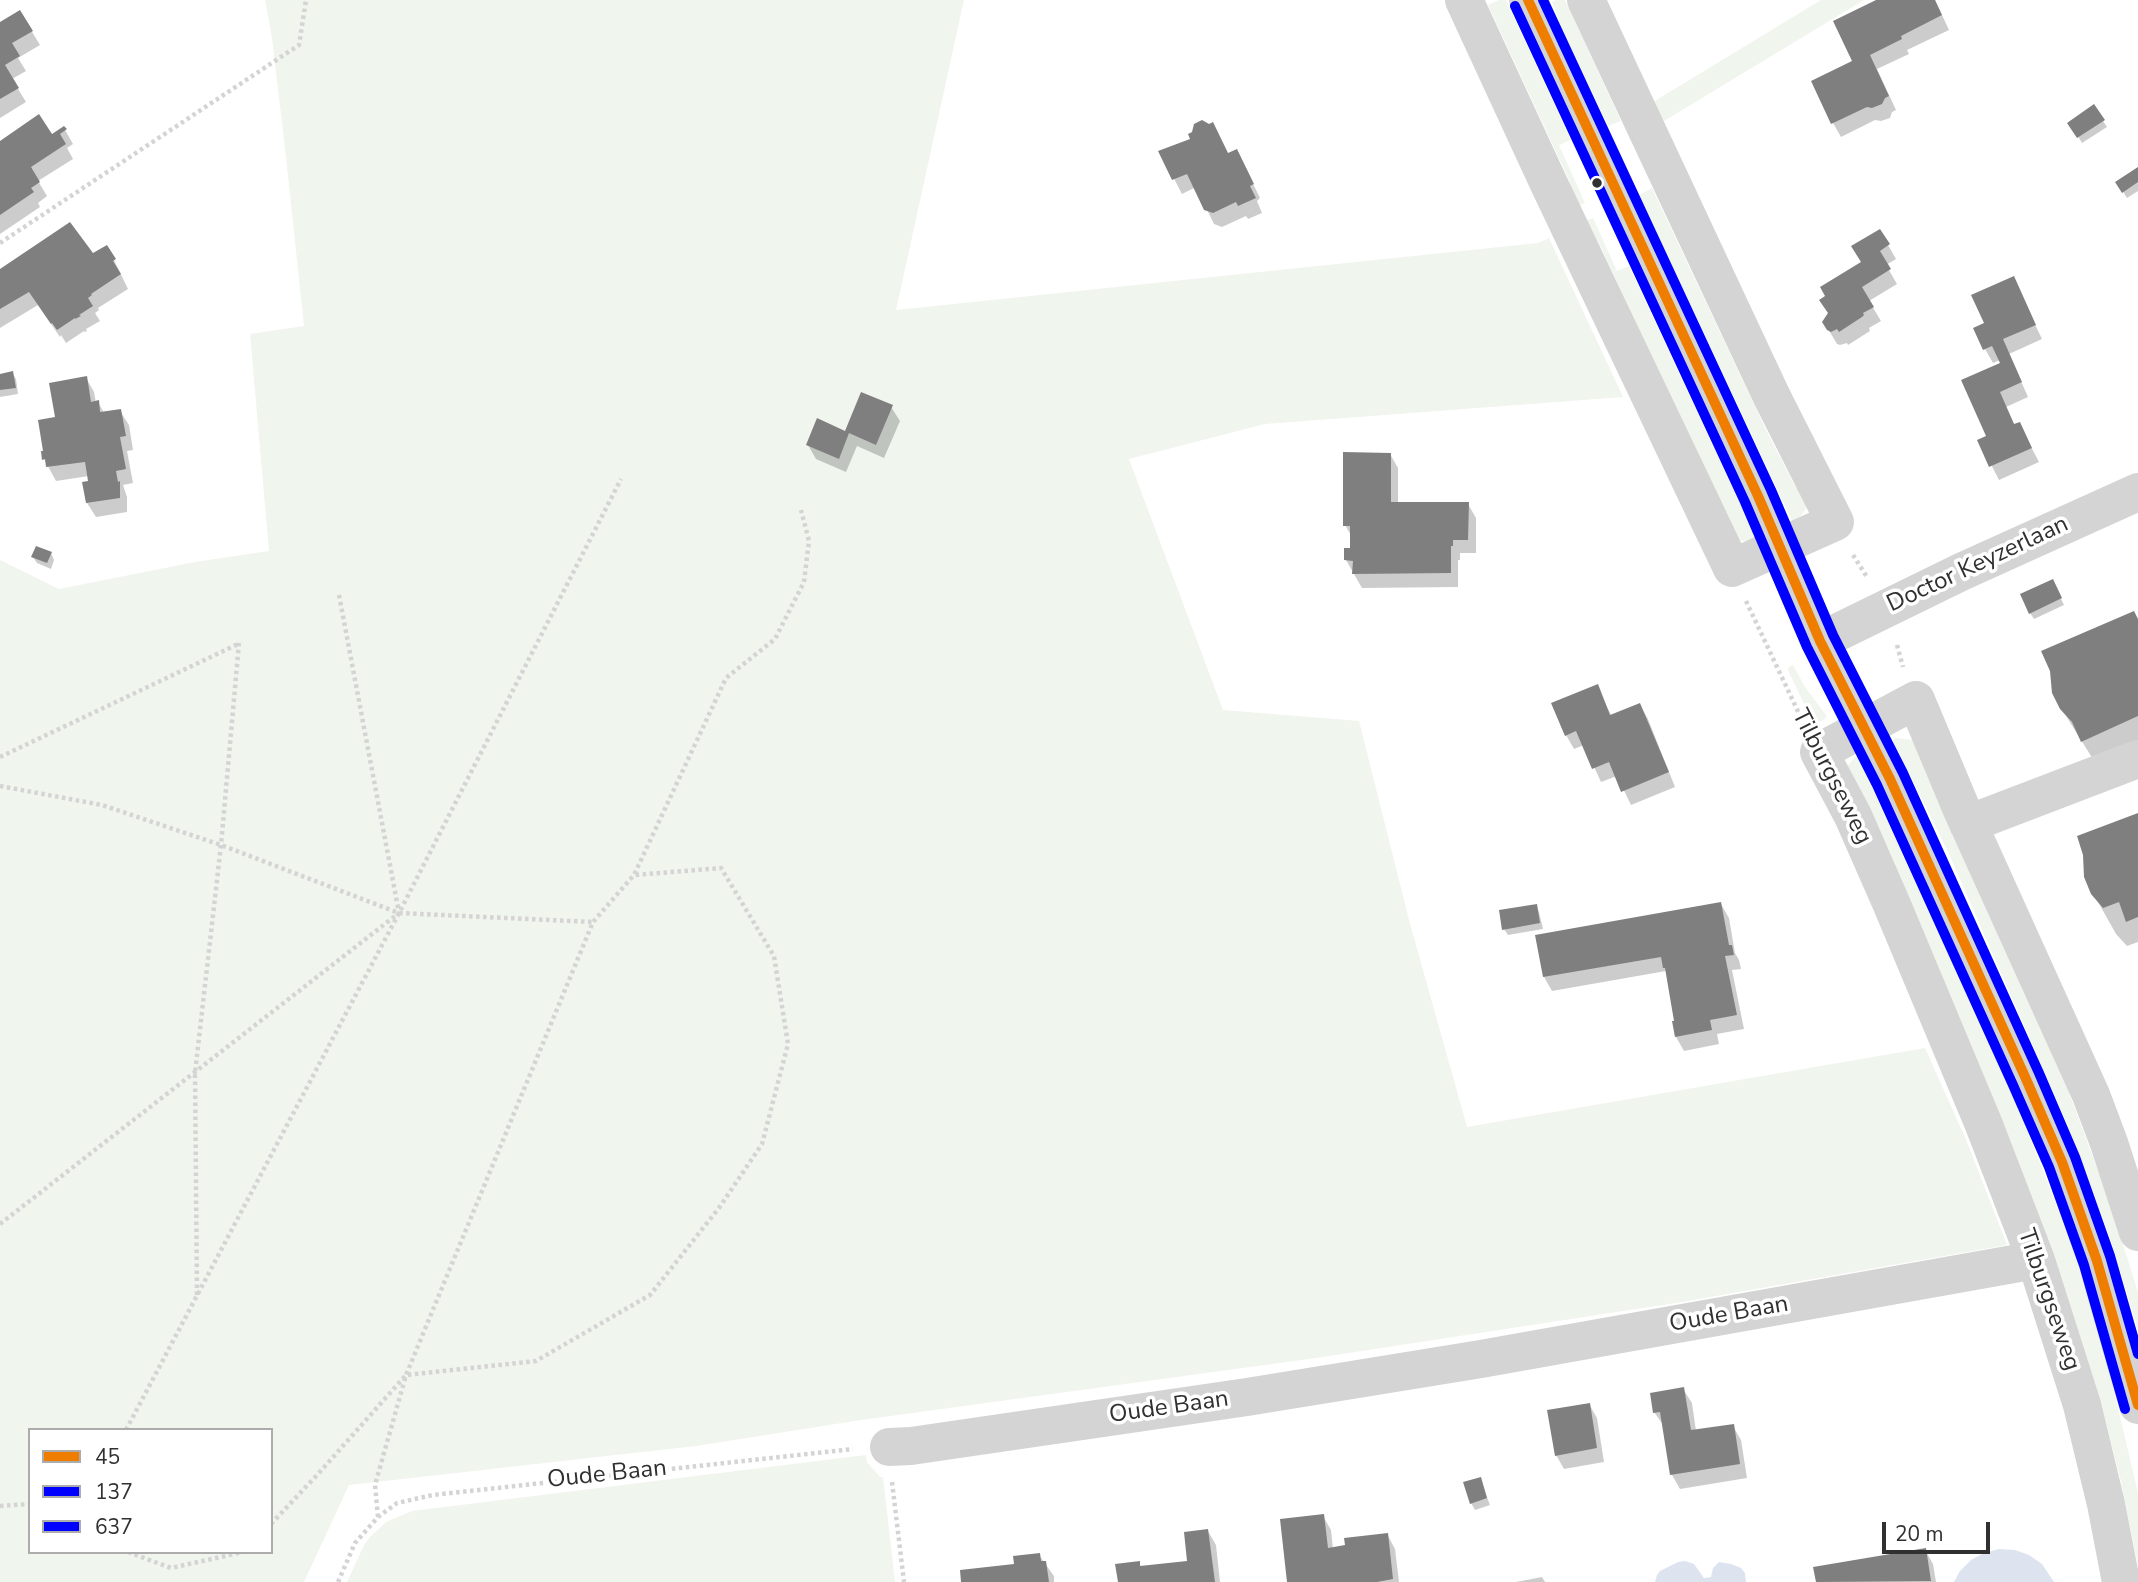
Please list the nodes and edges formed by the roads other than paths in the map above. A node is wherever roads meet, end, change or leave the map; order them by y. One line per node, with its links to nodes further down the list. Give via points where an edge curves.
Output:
1 (1464, 0): 5 (street, via 1732,568)
2 (1528, 0): 5 (street, Tilburgseweg)
3 (1586, 0): 5 (street, via 1770,395 1835,522)
4 (2138, 492): 6 (street, Doctor Keyzerlaan)
5 (1780, 546): 6 (street, Tilburgseweg)
6 (1820, 641): 7 (street, Tilburgseweg)
7 (1864, 726): 9 (street, via 1916,700); 11 (street, Tilburgseweg, via 1819,752 1892,905); 12 (street, Tilburgseweg, via 2062,1162 2097,1261)
8 (2138, 759): 9 (street)
9 (1968, 824): 10 (street, via 2091,1095)
10 (2138, 1232)
11 (2036, 1259): 13 (street, Oude Baan, via 1481,1359); 14 (street, Tilburgseweg, via 2082,1405)
12 (2138, 1405)
13 (889, 1447)
14 (2121, 1582)

